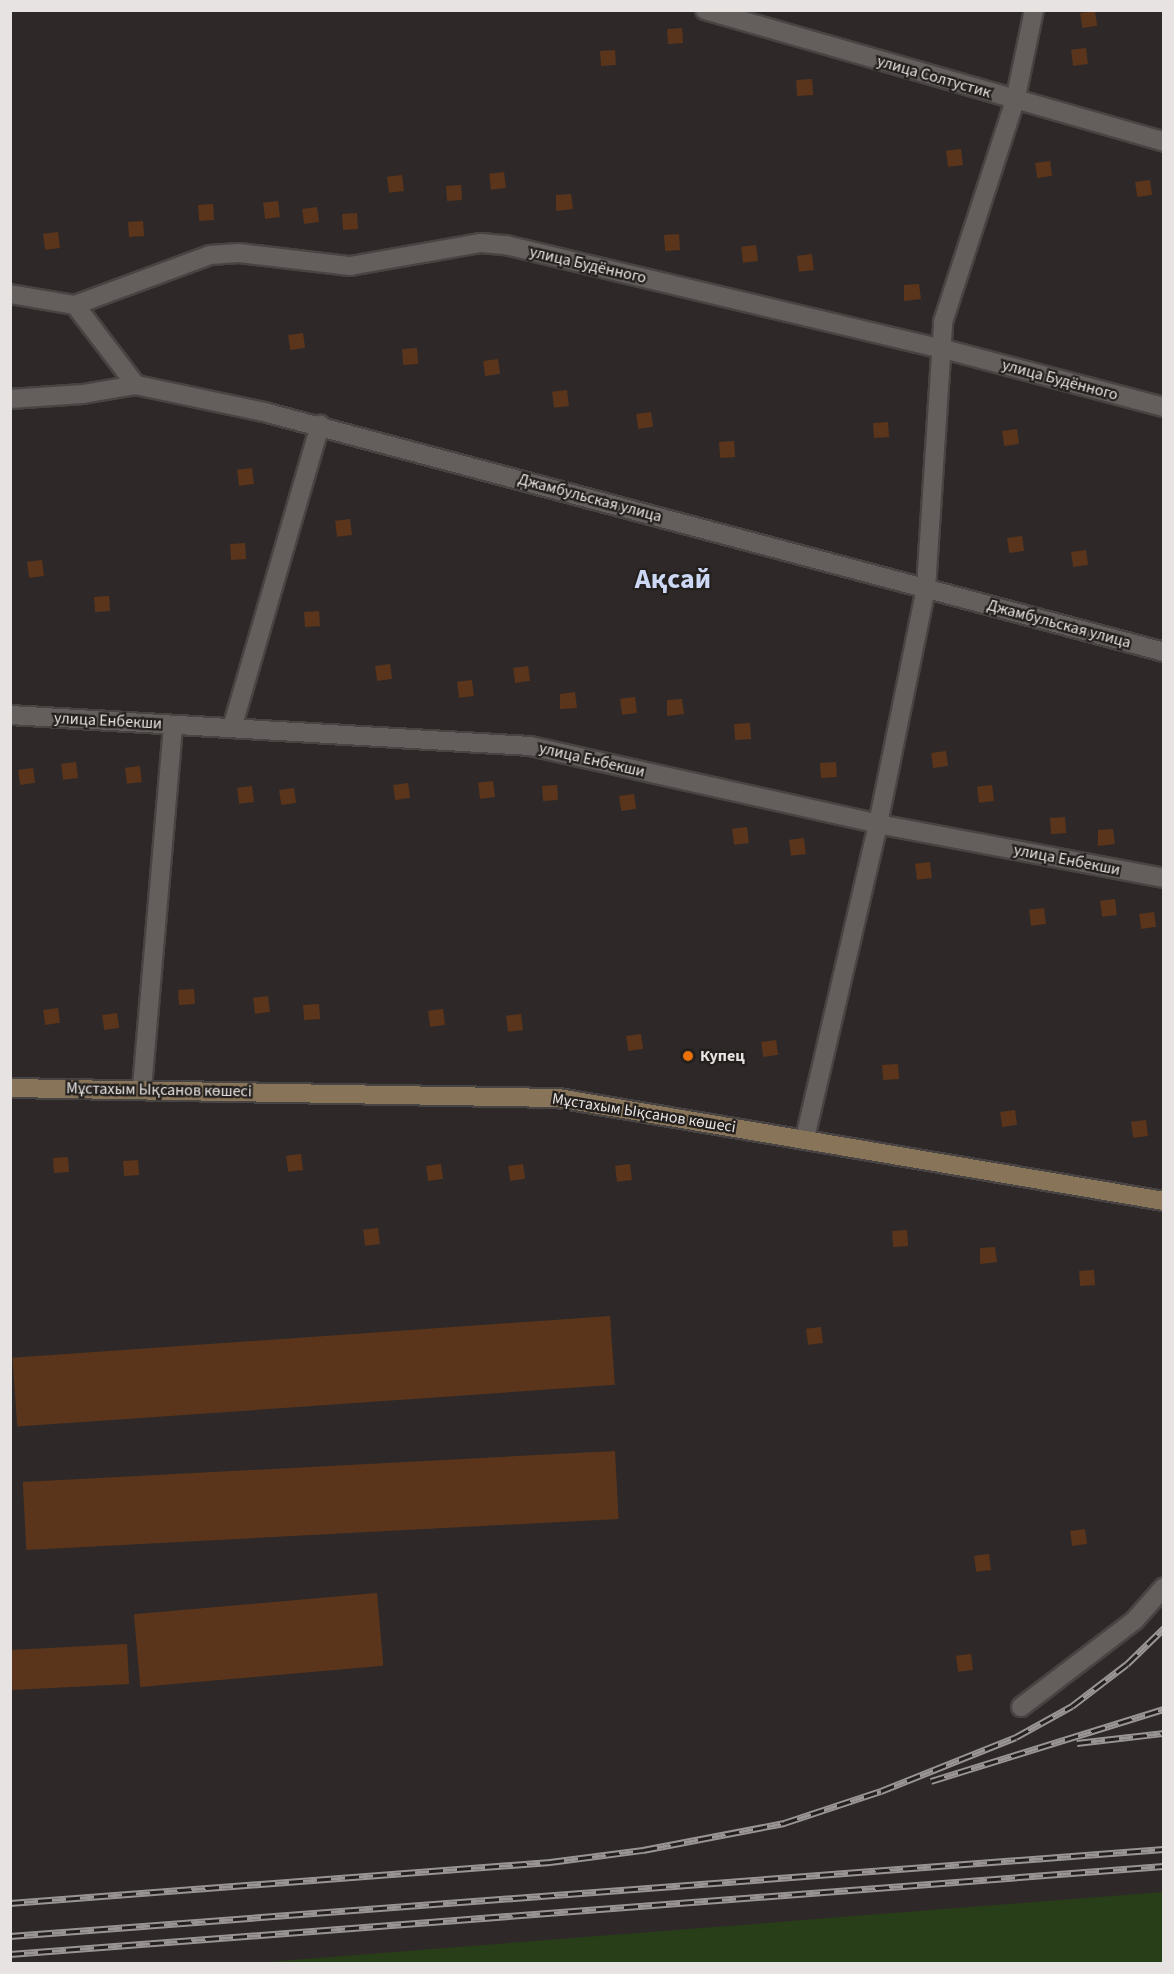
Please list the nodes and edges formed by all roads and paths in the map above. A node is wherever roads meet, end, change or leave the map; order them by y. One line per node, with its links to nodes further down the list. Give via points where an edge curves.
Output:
1 (705, 10): 3 (street, улица Солтустик)
2 (1034, 10): 3 (street)
3 (1015, 101): 4 (street, улица Солтустик); 7 (street, via 943,322)
4 (1164, 142)
5 (10, 294): 6 (street, улица Будённого)
6 (75, 305): 7 (street, улица Будённого, via 210,255 239,253 351,266 481,243 506,245); 8 (street)
7 (940, 348): 10 (street, улица Будённого); 12 (street)
8 (136, 385): 9 (street, Джамбульская улица, via 83,394); 11 (street, Джамбульская улица)
9 (10, 399)
10 (1164, 407)
11 (320, 425): 12 (street, Джамбульская улица); 16 (street)
12 (926, 588): 13 (street, Джамбульская улица); 17 (street)
13 (1164, 652)
14 (10, 715): 15 (street, улица Енбекши)
15 (173, 725): 16 (street, улица Енбекши); 20 (street)
16 (232, 728): 17 (street, улица Енбекши, via 530,746)
17 (878, 824): 18 (street, улица Енбекши); 21 (street)
18 (1164, 878)
19 (10, 1088): 20 (main road, Мұстахым Ықсанов көшесі)
20 (142, 1088): 21 (main road, Мұстахым Ықсанов көшесі, via 558,1098)
21 (806, 1138): 22 (main road, Мұстахым Ықсанов көшесі)
22 (1164, 1201)
23 (1164, 1587): 24 (street, via 1134,1621)
24 (1021, 1707)

